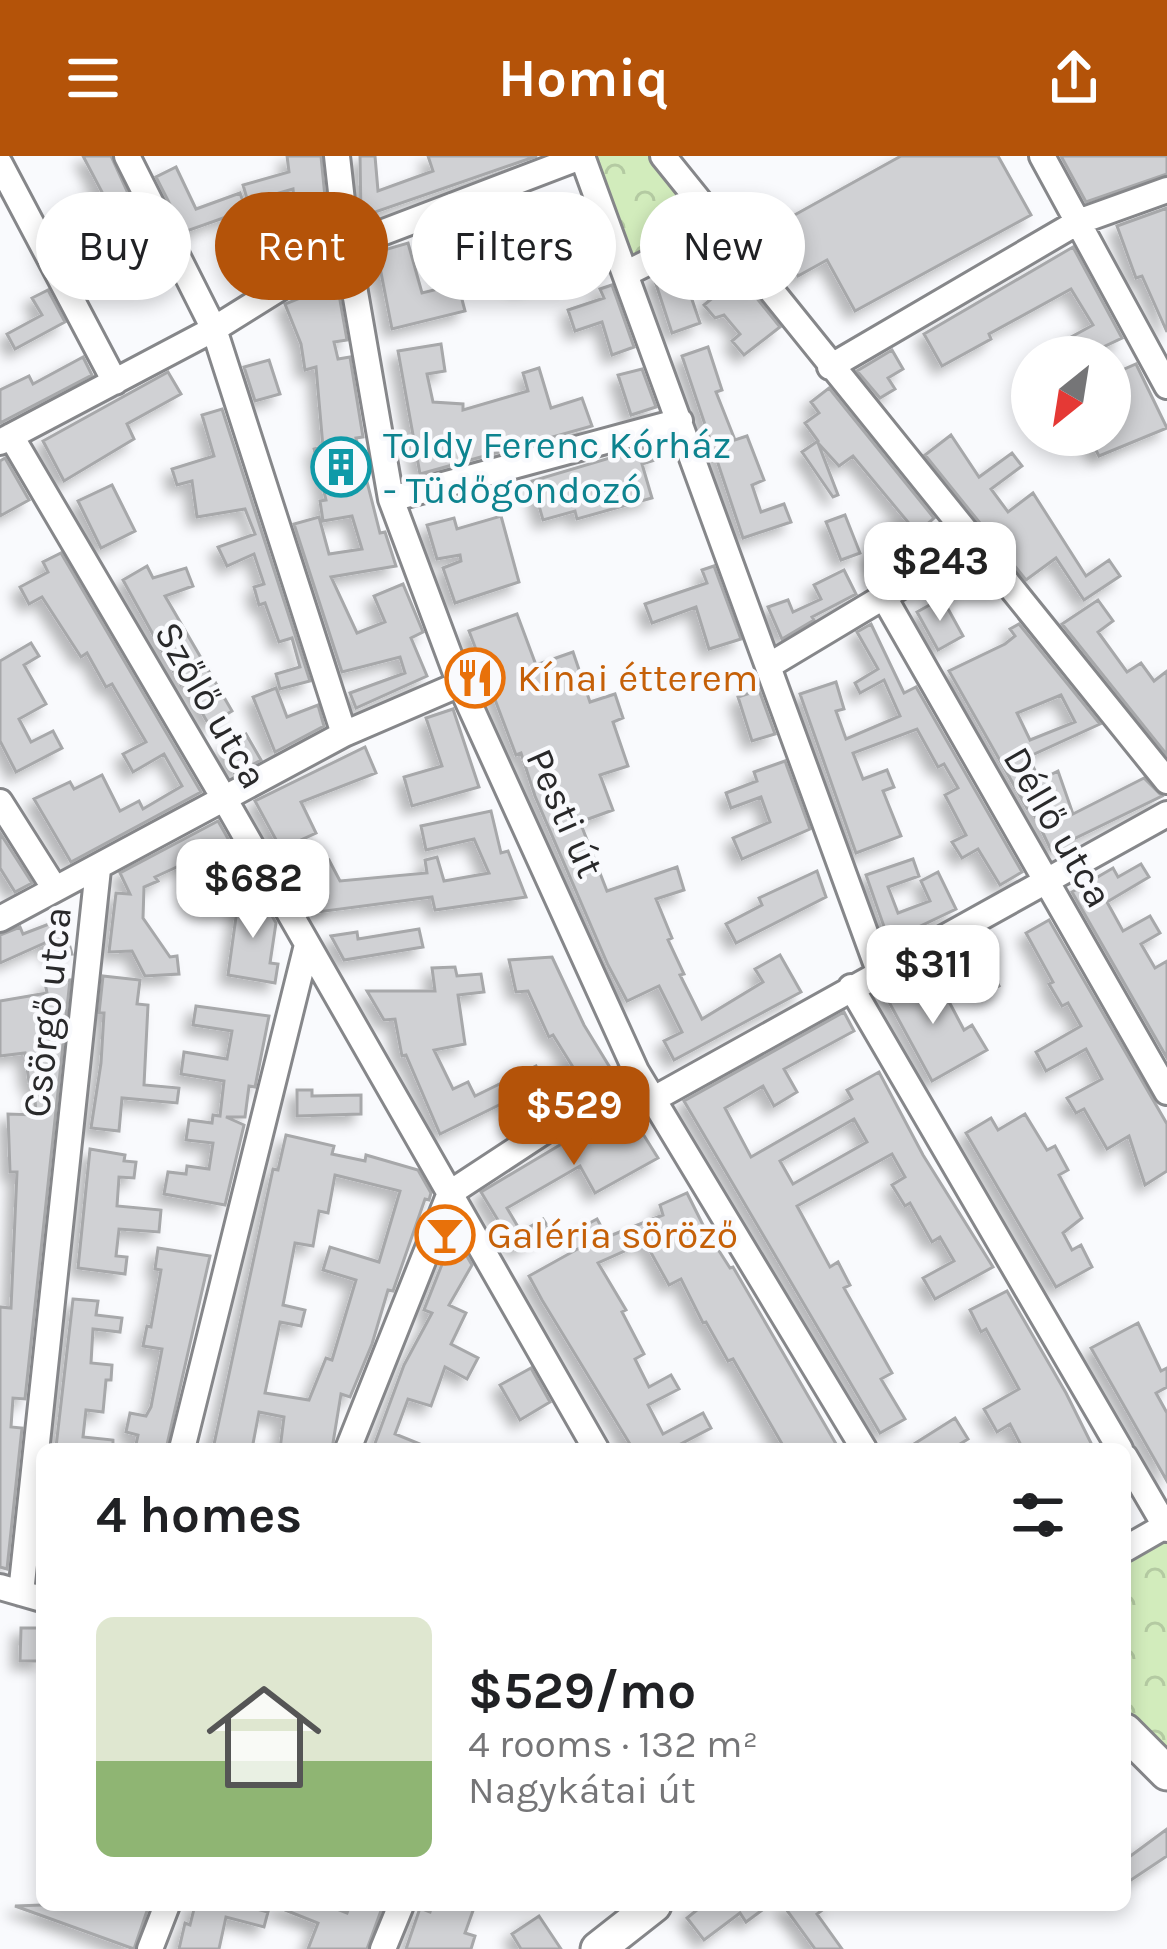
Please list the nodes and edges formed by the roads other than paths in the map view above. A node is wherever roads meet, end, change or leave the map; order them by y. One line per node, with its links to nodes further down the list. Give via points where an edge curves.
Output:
1 (127, 156): 17 (street)
2 (337, 156): 8 (street, Pesti út)
3 (583, 156): 11 (street); 13 (street)
4 (663, 156): 9 (street)
5 (1042, 156): 10 (street)
6 (0, 164): 19 (street)
7 (1167, 190): 10 (street)
8 (341, 192)
9 (693, 192)
10 (1078, 222): 18 (street); 20 (street)
11 (388, 230)
12 (640, 266): 13 (street)
13 (627, 273): 21 (street)
14 (260, 300): 17 (street)
15 (356, 300): 23 (street, Pesti út)
16 (778, 300): 18 (street)
17 (214, 329): 19 (street); 28 (street)
18 (830, 367): 24 (street)
19 (115, 382): 22 (street)
20 (1167, 386)
21 (680, 421): 23 (street); 26 (street)
22 (6, 439): 30 (street, Szőlő utca)
23 (391, 499): 27 (street, Pesti út)
24 (975, 542): 25 (street); 29 (street)
25 (885, 599): 26 (street); 34 (street, Déllő utca)
26 (770, 665): 38 (street)
27 (460, 684): 28 (street); 40 (street, Pesti út)
28 (344, 734): 30 (street)
29 (1167, 781)
30 (225, 800): 33 (street); 37 (street, Szőlő utca)
31 (0, 802): 35 (street)
32 (1167, 814): 34 (street)
33 (98, 869): 35 (street); 44 (street, Csörgő utca)
34 (1048, 883): 38 (street); 41 (street, Déllő utca)
35 (55, 889): 36 (street)
36 (0, 919)
37 (307, 946): 43 (street, Szőlő utca); 45 (street)
38 (879, 971): 39 (street)
39 (851, 987): 42 (street); 49 (street)
40 (636, 1071): 42 (street, Pesti út); 43 (street)
41 (1167, 1092)
42 (652, 1100): 48 (street, Pesti út)
43 (451, 1193): 46 (street); 47 (street, Szőlő utca)
44 (37, 1443)
45 (183, 1443)
46 (350, 1443)
47 (590, 1443)
48 (860, 1443)
49 (1117, 1443)
50 (36, 1452): 54 (street, Csörgő utca)
51 (1131, 1467): 52 (street)
52 (1166, 1526): 53 (street)
53 (1131, 1546)
54 (21, 1593)
55 (1131, 1737): 56 (main road)
56 (1167, 1773)
57 (165, 1911): 60 (street)
58 (399, 1911): 61 (street)
59 (646, 1911): 62 (main road)
60 (150, 1949)
61 (383, 1949)
62 (598, 1949)

